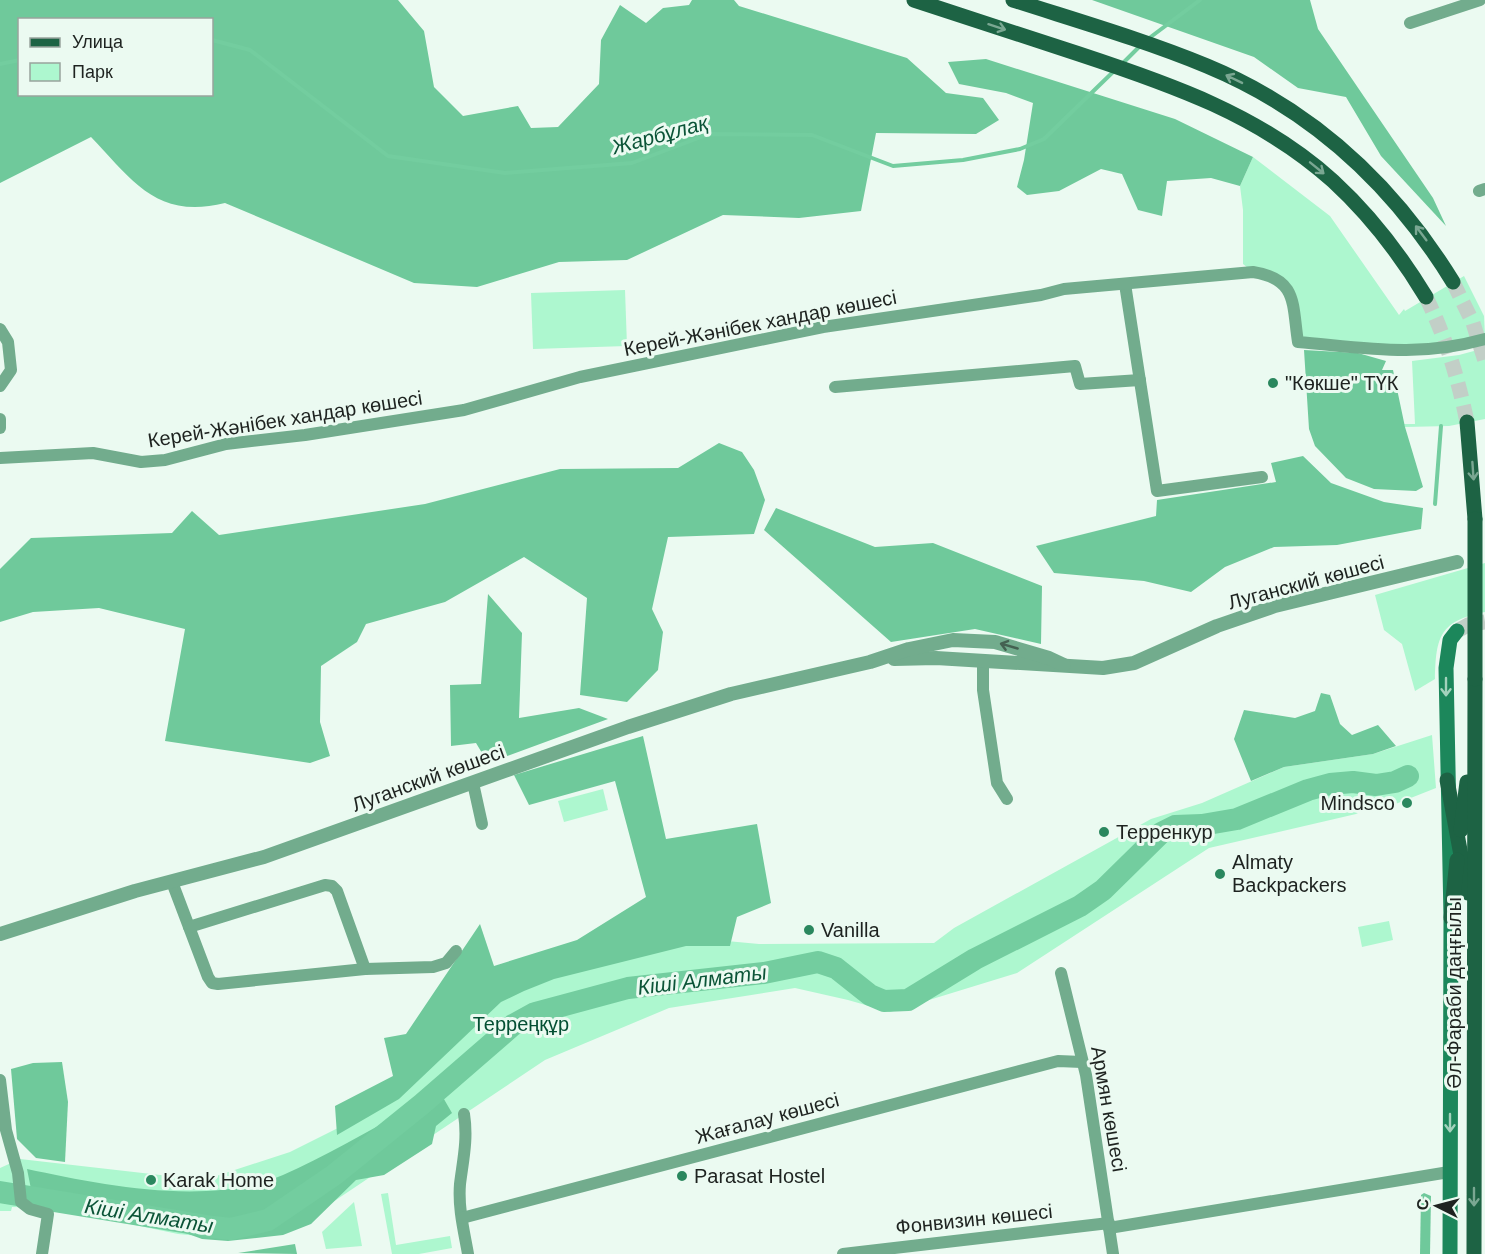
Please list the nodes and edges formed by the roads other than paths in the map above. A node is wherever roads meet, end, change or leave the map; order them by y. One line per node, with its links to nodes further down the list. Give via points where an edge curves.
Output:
1 (914, 0): 7 (main road, one-way to 7, via 1185,91 1269,134 1332,180 1359,206)
2 (1013, 0): 5 (main road, one-way to 2, via 1432,248 1381,184 1335,143 1285,107 1209,67)
3 (1480, 0): 4 (street)
4 (1410, 24)
5 (1453, 282)
6 (1125, 284): 9 (street, Керей-Жәнібек хандар көшесі, via 1253,272 1269,275 1283,282 1291,296 1298,342 1407,352); 10 (street); 16 (street, Керей-Жәнібек хандар көшесі, via 1064,289 823,327 580,377 464,410 226,444 165,460 141,462 93,453)
7 (1426, 297)
8 (0, 329): 11 (street, via 8,342 11,370)
9 (1485, 339)
10 (1140, 380): 12 (street, via 1080,384 1075,366); 17 (street, via 1157,491)
11 (0, 386)
12 (835, 387)
13 (0, 420): 15 (street)
14 (1467, 422): 23 (main road, one-way to 23, bridge, via 1475,519)
15 (0, 428)
16 (0, 458)
17 (1263, 477)
18 (1456, 562): 22 (street, Луганский көшесі, via 1275,606 1217,626 1134,663 1103,668)
19 (1457, 631): 24 (main road, one-way to 24, via 1447,650)
20 (983, 660): 21 (street, Луганский көшесі); 22 (street, Луганский көшесі); 26 (street, via 983,690 997,783)
21 (870, 662): 22 (street, Луганский көшесі, one-way to 21, via 981,639 953,640); 25 (street, Луганский көшесі, via 731,693)
22 (1064, 665)
23 (1475, 732): 28 (main road); 36 (main road, Әл-Фараби даңғылы)
24 (1447, 780): 28 (main road); 30 (main road)
25 (473, 783): 27 (street); 29 (street, Луганский көшесі, via 264,857)
26 (1007, 799)
27 (482, 824)
28 (1459, 844): 30 (main road); 36 (main road, via 1468,893)
29 (172, 882): 31 (street); 32 (street, Луганский көшесі)
30 (1450, 918): 40 (main road, one-way to 40)
31 (189, 927): 34 (street, via 208,977 218,984); 34 (street, via 332,885 338,891)
32 (0, 934)
33 (456, 951): 34 (street, via 446,963 433,967)
34 (365, 969)
35 (1062, 972): 37 (street, Армян көшесі)
36 (1475, 992): 48 (main road, Әл-Фараби даңғылы, one-way to 48)
37 (1082, 1062): 41 (street, Жағалау көшесі, via 1058,1061); 42 (street, Армян көшесі)
38 (0, 1080): 43 (street, via 20,1199 30,1209 48,1214)
39 (464, 1114): 41 (street)
40 (1449, 1172): 42 (street, Фонвизин көшесі); 47 (main road)
41 (462, 1218): 44 (street)
42 (1109, 1226): 45 (street, Фонвизин көшесі); 46 (street, Армян көшесі)
43 (42, 1254)
44 (468, 1254)
45 (843, 1254)
46 (1113, 1254)
47 (1450, 1254)
48 (1474, 1254)

